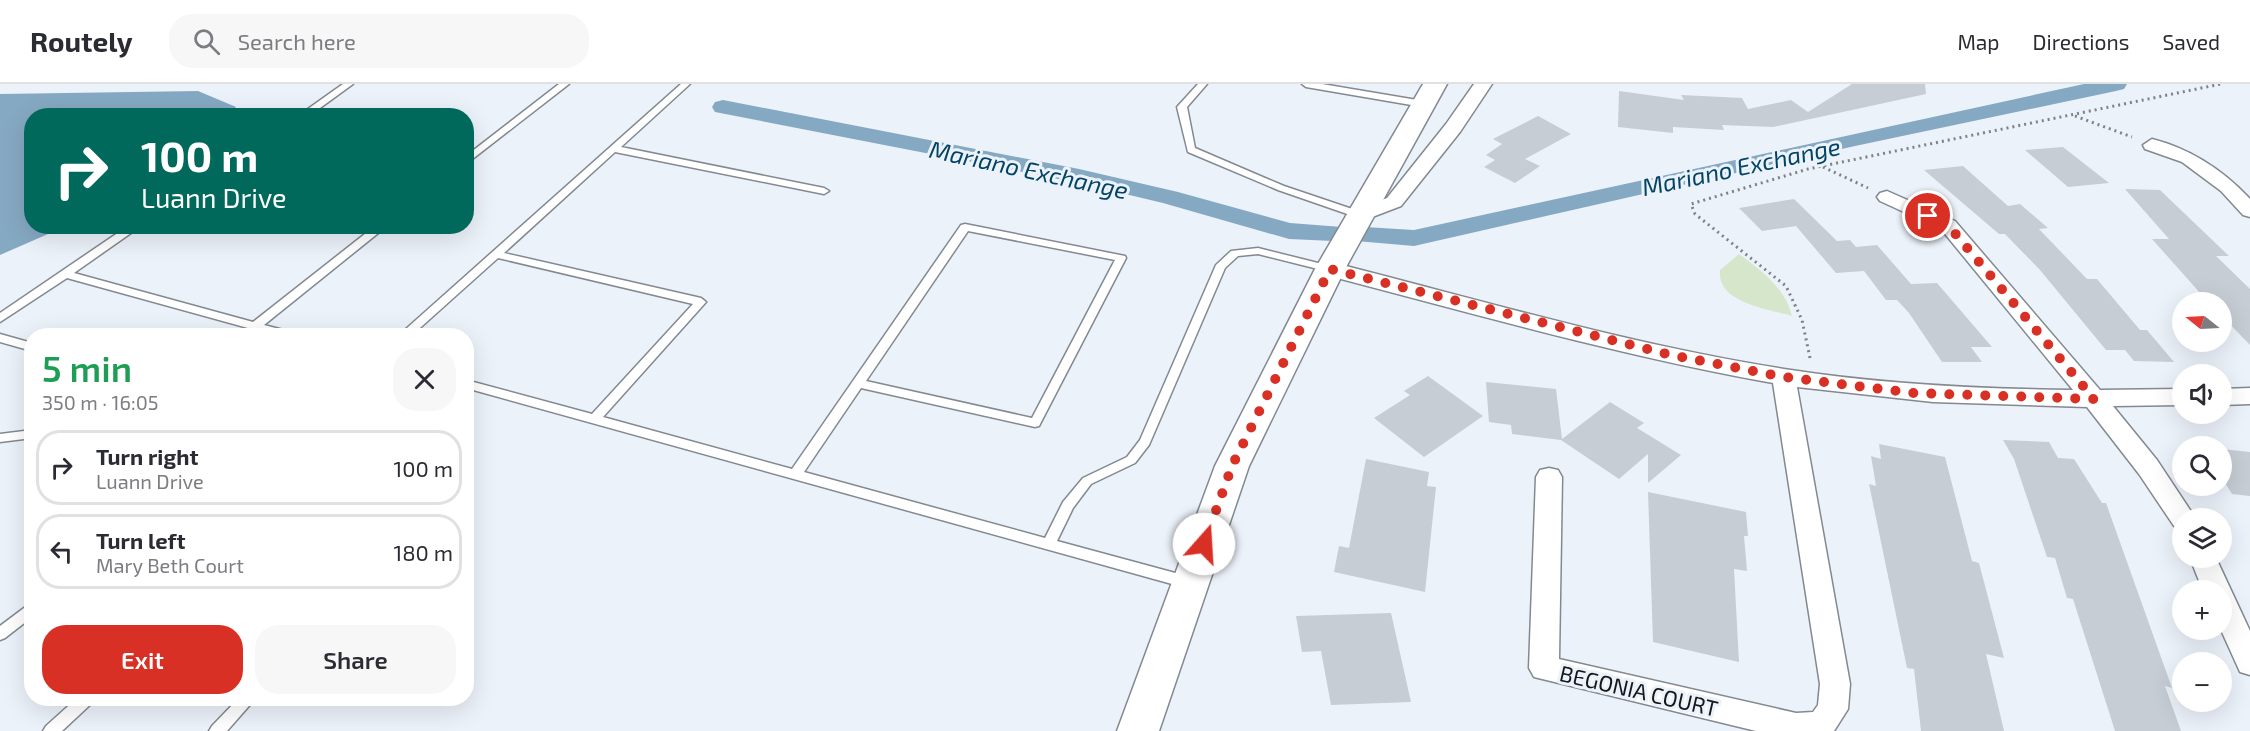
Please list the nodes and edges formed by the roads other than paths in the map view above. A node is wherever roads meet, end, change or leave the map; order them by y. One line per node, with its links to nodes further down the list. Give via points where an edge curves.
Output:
1 (349, 84): 8 (lane)
2 (565, 84): 11 (lane)
3 (686, 84): 10 (lane)
4 (1203, 84): 15 (lane, via 1182,106 1191,150 1281,188)
5 (1306, 84): 7 (lane)
6 (1483, 84): 15 (street, via 1394,202)
7 (1429, 94): 15 (main road)
8 (314, 108)
9 (2152, 145): 14 (street, via 2189,158 2228,187)
10 (614, 149): 12 (lane); 18 (lane)
11 (474, 155)
12 (824, 191)
13 (1887, 197): 33 (street, via 1948,225)
14 (2250, 211)
15 (1360, 215): 19 (main road)
16 (124, 234): 20 (lane)
17 (372, 234): 22 (lane)
18 (495, 254): 24 (lane); 34 (lane, via 700,302)
19 (1330, 269): 27 (street, via 1671,355); 40 (lane, via 1258,251 1235,253 1220,267 1145,442 1131,460 1087,481 1068,505); 41 (main road, via 1232,466)
20 (65, 274): 21 (lane); 22 (lane)
21 (0, 318)
22 (255, 326): 23 (lane)
23 (262, 328)
24 (413, 328)
25 (0, 338): 26 (lane)
26 (24, 345)
27 (1784, 377): 33 (street, via 1913,393); 38 (street, BEGONIA COURT, via 1835,684 1833,709 1821,724 1796,727 1544,668)
28 (858, 383): 28 (lane, via 965,227 1121,258 1035,423); 37 (lane)
29 (474, 386): 34 (lane)
30 (2250, 396): 31 (street)
31 (2232, 397)
32 (2172, 398): 33 (street)
33 (2094, 399): 39 (street, via 2148,466)
34 (595, 419): 37 (lane)
35 (24, 435): 36 (lane)
36 (0, 438)
37 (795, 475): 40 (lane)
38 (1549, 477)
39 (2175, 508)
40 (1049, 544): 41 (lane)
41 (1191, 583): 50 (main road)
42 (24, 614): 44 (lane)
43 (2232, 622): 45 (street)
44 (0, 634)
45 (2250, 663)
46 (78, 706): 48 (lane)
47 (241, 706): 49 (lane)
48 (51, 731)
49 (217, 731)
50 (1138, 731)

